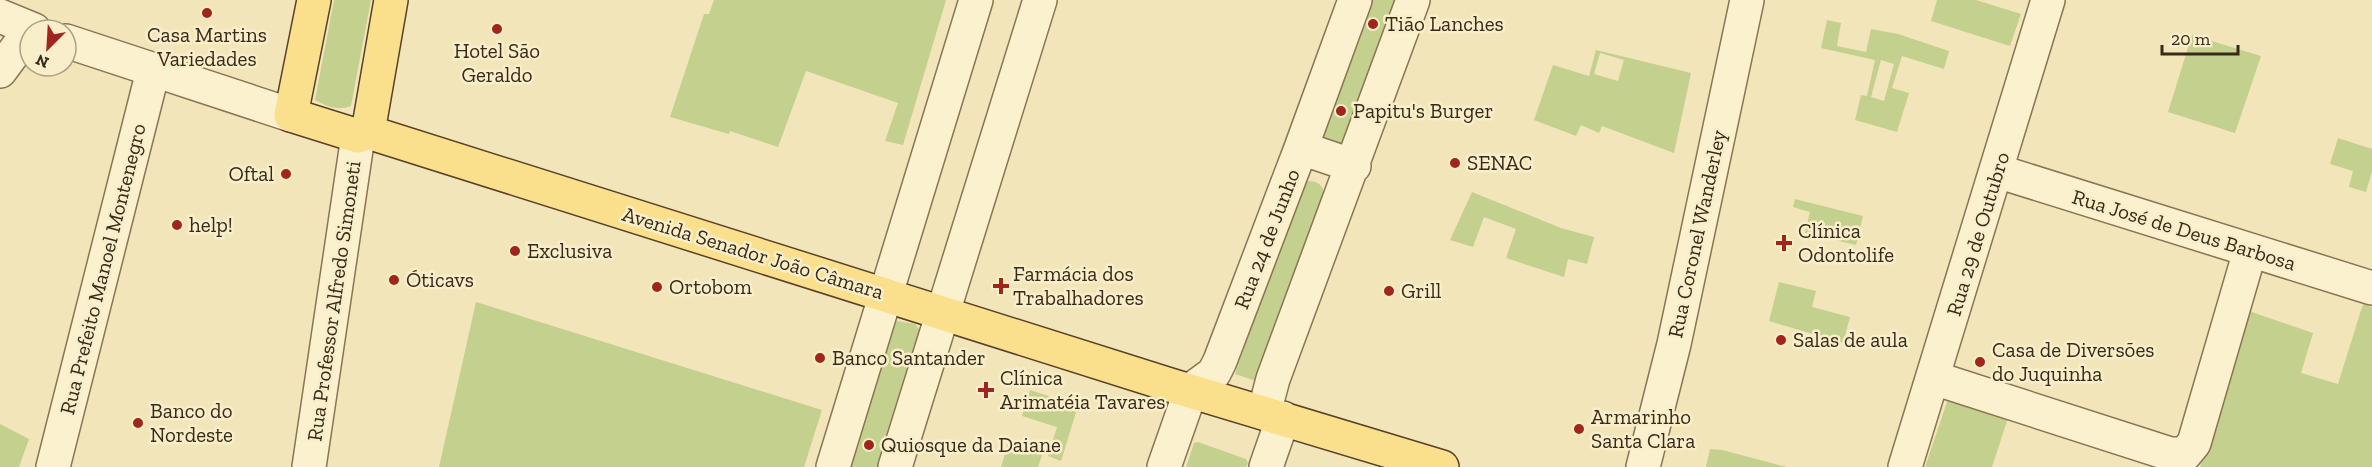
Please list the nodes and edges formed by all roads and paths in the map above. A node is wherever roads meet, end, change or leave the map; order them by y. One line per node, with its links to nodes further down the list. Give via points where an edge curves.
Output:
1 (314, 0): 13 (main road)
2 (391, 0): 14 (main road)
3 (976, 0): 20 (street)
4 (1040, 0): 21 (street)
5 (1355, 0): 15 (street, Rua 24 de Junho)
6 (1413, 0): 16 (street)
7 (1747, 0): 32 (street, Rua Coronel Wanderley, via 1674,344)
8 (2048, 0): 17 (street, Rua 29 de Outubro)
9 (0, 16): 11 (street)
10 (78, 45): 12 (street, Avenida Senador João Câmara)
11 (16, 46)
12 (153, 71): 13 (street, Avenida Senador João Câmara); 25 (street, Rua Prefeito Manoel Montenegro)
13 (291, 115): 14 (main road, Avenida Senador João Câmara)
14 (363, 134): 20 (main road, Avenida Senador João Câmara); 26 (street, Rua Professor Alfredo Simoneti)
15 (1301, 148): 16 (street); 23 (street, Rua 24 de Junho, via 1220,361 1214,372)
16 (1354, 166): 24 (street, via 1274,379)
17 (1997, 171): 18 (street, Rua José de Deus Barbosa); 22 (street, Rua 29 de Outubro)
18 (2250, 251): 19 (street, Rua José de Deus Barbosa); 22 (street, via 2194,443 2186,454 2170,454)
19 (2372, 288)
20 (885, 294): 21 (main road, Avenida Senador João Câmara); 27 (street)
21 (944, 313): 23 (main road, Avenida Senador João Câmara); 28 (street)
22 (1934, 378): 33 (street, Rua 29 de Outubro)
23 (1191, 390): 24 (main road, Avenida Senador João Câmara); 29 (street)
24 (1274, 416): 30 (street); 31 (main road, Avenida Senador João Câmara)
25 (54, 467)
26 (309, 467)
27 (833, 467)
28 (896, 467)
29 (1164, 467)
30 (1266, 467)
31 (1442, 467)
32 (1643, 467)
33 (1905, 467)

